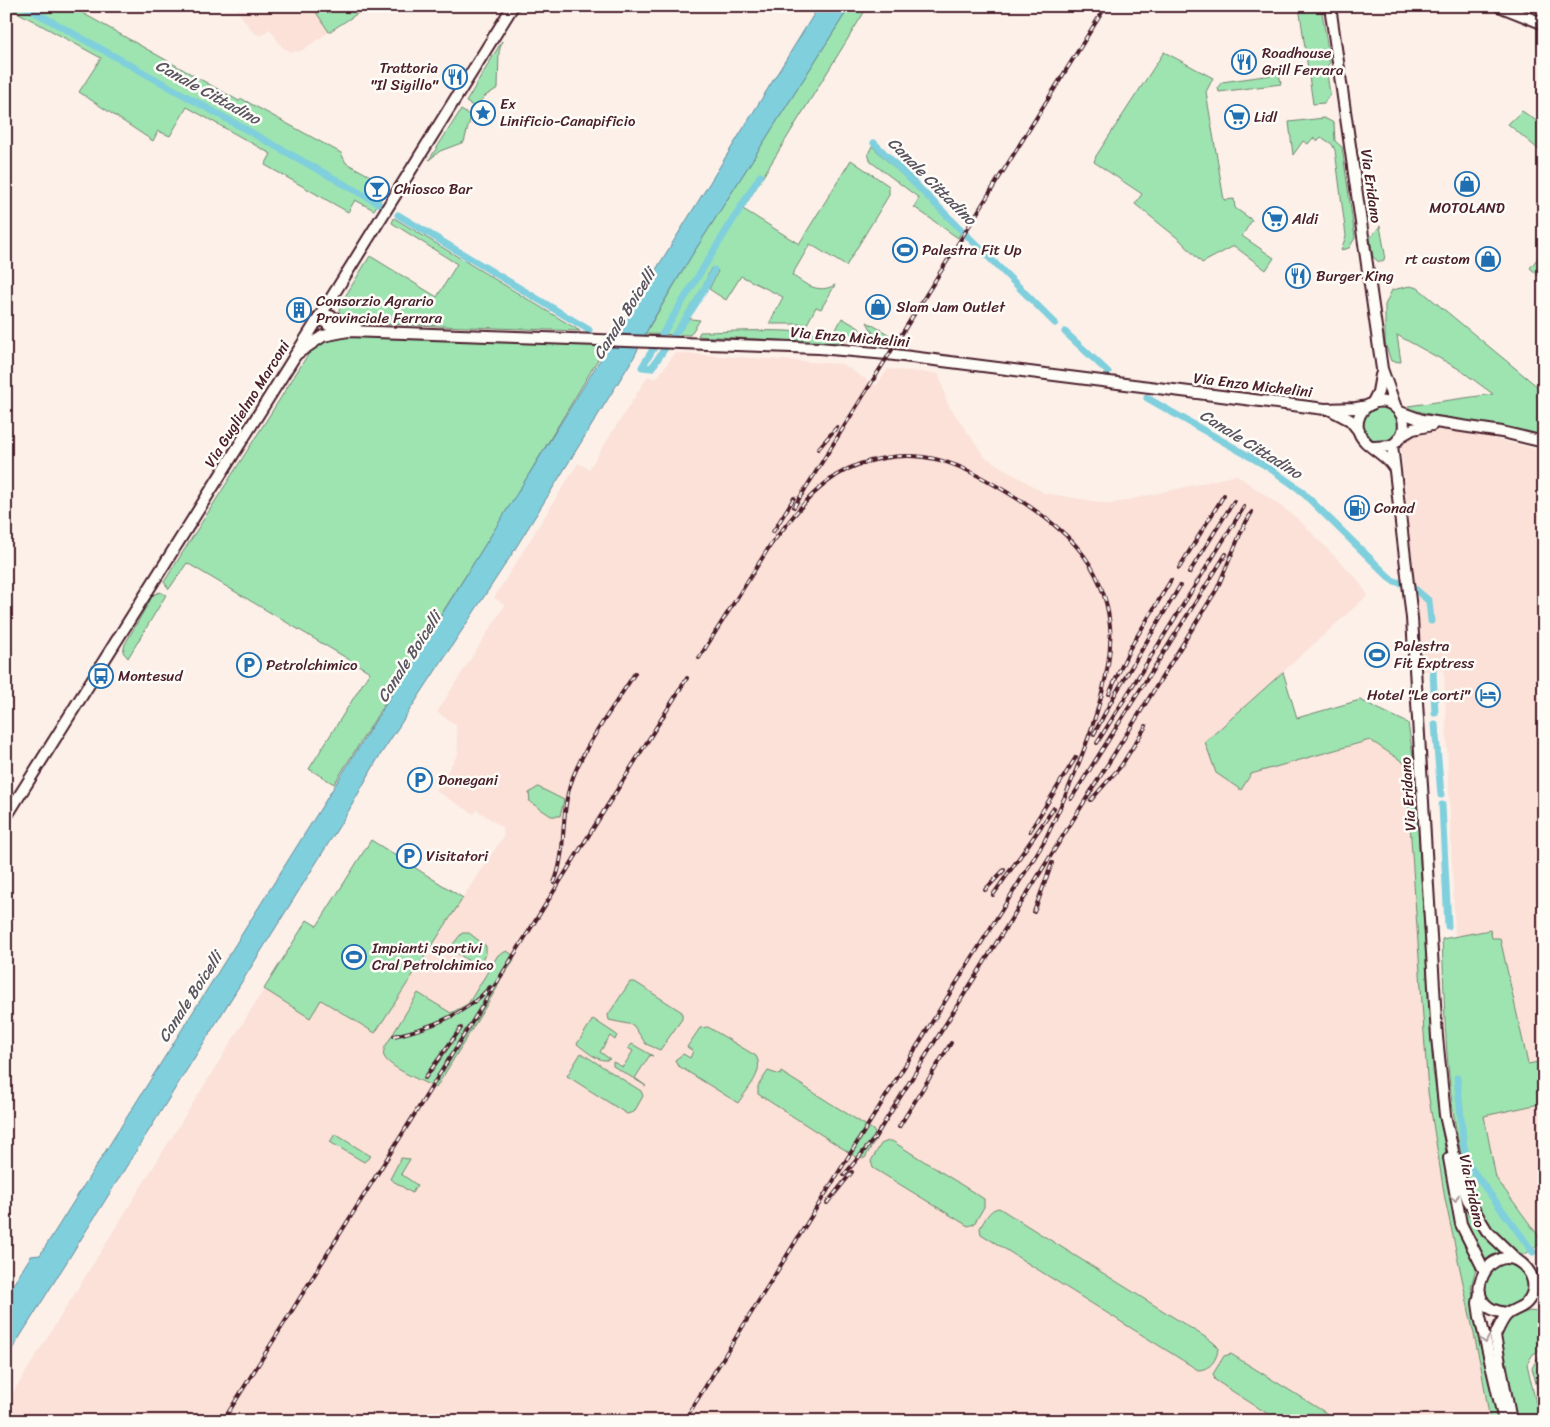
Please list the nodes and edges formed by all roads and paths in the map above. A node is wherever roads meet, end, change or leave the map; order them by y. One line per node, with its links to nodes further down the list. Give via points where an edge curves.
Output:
1 (513, 6): 5 (main road, Via Guglielmo Marconi)
2 (1330, 6): 11 (main road, Via Eridano)
3 (1499, 6): 4 (main road)
4 (1544, 24)
5 (336, 290): 6 (main road, Via Guglielmo Marconi); 7 (main road, via 331,306)
6 (320, 316): 7 (main road, Via Enzo Michelini); 8 (main road); 10 (main road, Via Guglielmo Marconi)
7 (335, 318): 9 (main road, Via Enzo Michelini)
8 (342, 331): 9 (main road, Via Enzo Michelini); 10 (main road, Via Enzo Michelini, via 316,339)
9 (370, 331): 13 (main road, Via Enzo Michelini, via 780,346 887,354)
10 (295, 355): 22 (main road, Via Guglielmo Marconi)
11 (1382, 369): 12 (main road, Via Eridano, via 1380,387); 14 (main road, Via Eridano)
12 (1370, 405): 13 (main road, Via Enzo Michelini); 14 (main road, via 1383,402); 16 (main road, Via Eridano, via 1360,416)
13 (1325, 409): 16 (main road, Via Enzo Michelini, via 1350,420)
14 (1398, 410): 15 (main road); 17 (main road, Via Eridano, via 1404,425)
15 (1443, 424): 17 (main road, via 1418,427); 18 (main road)
16 (1359, 431): 20 (main road, via 1364,440)
17 (1401, 436): 19 (main road)
18 (1544, 442)
19 (1392, 445): 20 (main road); 21 (main road, Via Eridano)
20 (1374, 447): 21 (main road, via 1386,456)
21 (1396, 471): 23 (main road, Via Eridano, via 1412,618 1437,1037)
22 (6, 817)
23 (1445, 1115): 24 (main road, Via Eridano, via 1468,1200 1487,1231); 25 (main road, Via Eridano, one-way to 25, via 1460,1217)
24 (1518, 1262): 25 (main road, via 1499,1260); 27 (main road, Via Eridano, via 1529,1272 1533,1286 1528,1302)
25 (1484, 1270): 26 (main road, via 1480,1277)
26 (1480, 1293): 27 (main road, via 1494,1310); 28 (main road, one-way to 28, via 1480,1317)
27 (1509, 1313): 29 (main road, Via Eridano, via 1497,1330 1496,1345)
28 (1504, 1421)
29 (1511, 1421)

